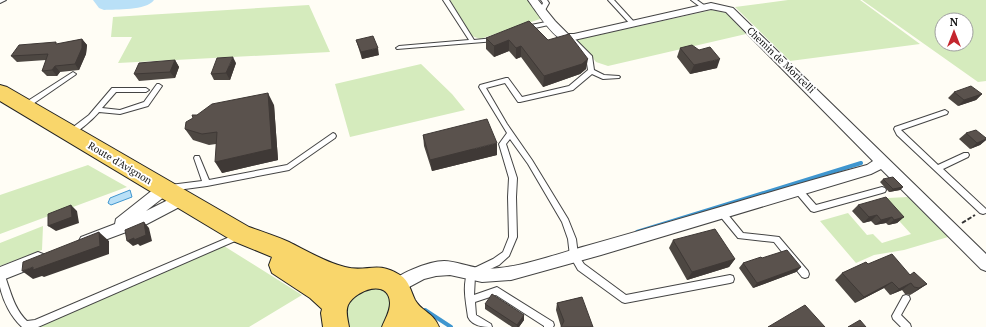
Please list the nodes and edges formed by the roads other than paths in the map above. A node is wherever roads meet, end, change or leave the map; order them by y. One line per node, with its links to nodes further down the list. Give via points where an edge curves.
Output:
1 (3, 0): 6 (lane)
2 (446, 0): 14 (lane)
3 (533, 0): 7 (street)
4 (612, 0): 10 (lane)
5 (694, 0): 8 (lane)
6 (0, 1)
7 (543, 5): 9 (street)
8 (705, 8): 10 (street, Chemin de Moricelli); 30 (street, Chemin de Moricelli, via 711,6 729,10)
9 (551, 23): 11 (lane); 12 (street, via 565,37)
10 (633, 24): 12 (street, Chemin de Moricelli)
11 (517, 31)
12 (570, 37): 16 (lane, via 589,56)
13 (501, 39): 14 (lane)
14 (472, 41): 15 (lane)
15 (399, 48)
16 (591, 71): 18 (lane, via 603,78); 26 (lane, via 571,88 520,100 506,80 482,87)
17 (73, 74): 22 (lane)
18 (617, 77)
19 (158, 86): 23 (lane, via 146,104 120,112)
20 (146, 90): 23 (lane, via 114,90)
21 (0, 92): 22 (main road, Route d'Avignon)
22 (24, 106): 25 (main road, Route d'Avignon)
23 (97, 110): 25 (lane)
24 (945, 112): 31 (lane, via 897,129)
25 (70, 133): 33 (main road, Route d'Avignon)
26 (510, 134): 43 (lane, via 565,221 572,239); 46 (lane, via 502,144 513,178 514,238 506,254)
27 (333, 136): 32 (lane, via 289,167)
28 (966, 155): 31 (lane)
29 (197, 158): 32 (lane)
30 (883, 161): 34 (street, via 871,169); 44 (street, Chemin de Moricelli)
31 (937, 168): 37 (lane)
32 (207, 183): 33 (lane)
33 (164, 189): 36 (main road, Route d'Avignon); 39 (street)
34 (798, 190): 35 (lane, via 814,209); 38 (street)
35 (882, 190)
36 (182, 200): 39 (street, via 140,221); 40 (main road, Route d'Avignon)
37 (983, 211)
38 (722, 213): 43 (street); 47 (lane, via 741,236 776,238)
39 (103, 234): 41 (street)
40 (241, 234): 45 (lane, via 35,324 26,325 20,320); 49 (main road, Route d'Avignon, via 314,268); 53 (main road, Route d'Avignon, via 257,249 314,286)
41 (74, 246)
42 (52, 254): 45 (street)
43 (574, 256): 46 (street, via 496,276); 48 (lane, via 581,268 625,299)
44 (986, 264)
45 (0, 274)
46 (472, 274): 51 (lane); 52 (street, via 442,268 421,273)
47 (805, 274)
48 (730, 279)
49 (357, 281): 52 (main road, via 371,277 385,280); 53 (main road, via 341,293)
50 (906, 299): 57 (lane, via 896,316)
51 (470, 300): 55 (lane, via 472,317); 56 (lane, via 497,291 550,325)
52 (398, 306): 54 (main road)
53 (335, 316)
54 (426, 327)
55 (488, 327)
56 (548, 327)
57 (907, 327)

